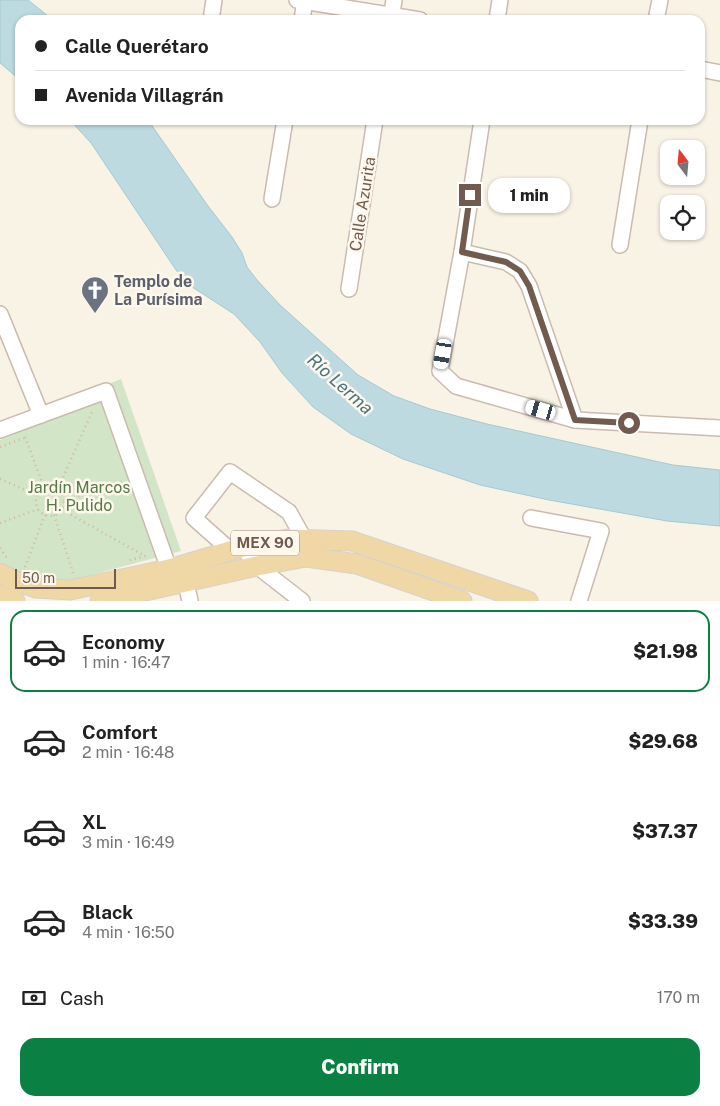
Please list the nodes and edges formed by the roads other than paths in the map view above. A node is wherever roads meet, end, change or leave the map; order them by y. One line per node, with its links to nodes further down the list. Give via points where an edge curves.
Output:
1 (214, 0): 6 (street)
2 (302, 0): 7 (street); 8 (street)
3 (394, 0): 9 (street)
4 (500, 0): 10 (street)
5 (660, 0): 11 (street)
6 (212, 15)
7 (302, 15)
8 (376, 15)
9 (392, 15)
10 (498, 15)
11 (657, 15)
12 (705, 70): 13 (street)
13 (720, 73)
14 (284, 125): 18 (street)
15 (374, 125): 21 (street, Calle Azurita)
16 (481, 125): 20 (street)
17 (639, 125): 19 (street)
18 (272, 199)
19 (620, 245)
20 (462, 252): 24 (street, via 506,262 520,271 529,286); 24 (street, via 440,371 456,386)
21 (349, 289)
22 (0, 314): 23 (street)
23 (41, 415): 26 (street); 31 (street, via 103,392)
24 (575, 420): 25 (street)
25 (720, 428)
26 (0, 430)
27 (531, 518): 40 (street, via 601,531)
28 (305, 548): 29 (main road, MEX 90, via 288,539); 29 (street, via 289,512 230,472 194,518); 30 (main road, MEX 90); 38 (main road, MEX 90); 39 (main road, MEX 90, via 352,541)
29 (237, 549): 30 (street); 31 (main road, MEX 90)
30 (257, 566): 32 (street); 34 (main road, MEX 90)
31 (169, 569): 33 (main road, MEX 90, via 70,590)
32 (280, 584): 36 (street); 37 (street)
33 (9, 585)
34 (188, 592): 35 (main road, MEX 90)
35 (100, 601)
36 (285, 601)
37 (302, 601)
38 (462, 601)
39 (528, 601)
40 (579, 601)

